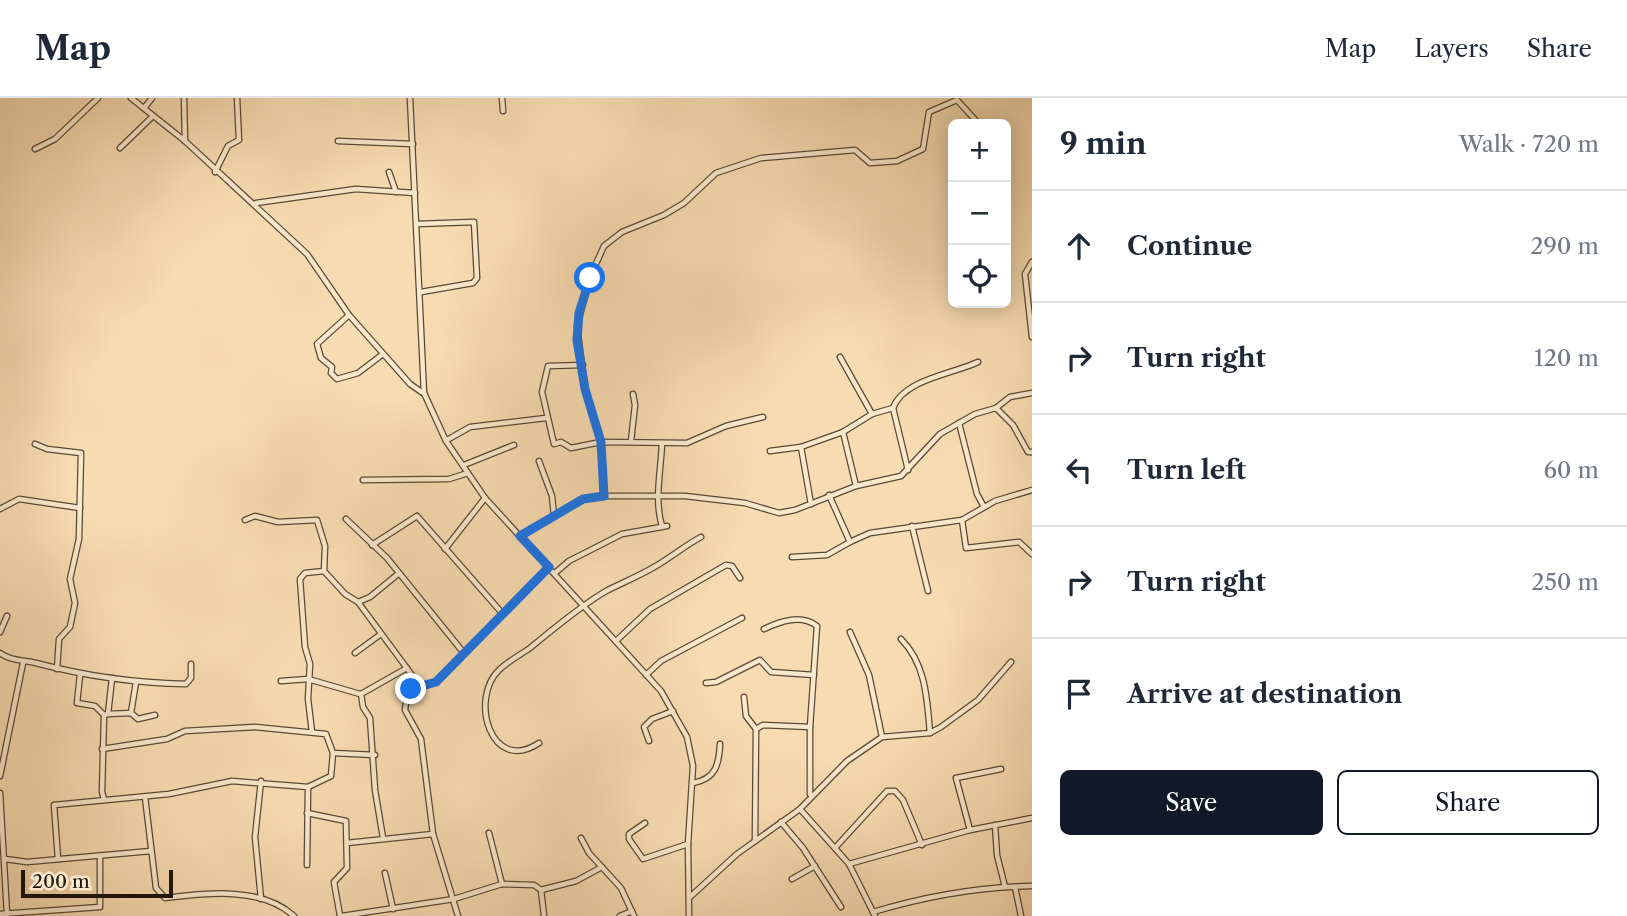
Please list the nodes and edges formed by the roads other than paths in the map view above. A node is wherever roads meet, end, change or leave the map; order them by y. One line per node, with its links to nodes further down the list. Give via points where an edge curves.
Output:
1 (98, 98): 16 (street, via 55,139)
2 (131, 98): 8 (street)
3 (152, 98): 8 (street)
4 (184, 98): 12 (street)
5 (237, 98): 17 (street, via 239,140 228,146)
6 (410, 98): 14 (street)
7 (502, 98): 9 (street)
8 (145, 107): 10 (street)
9 (503, 111)
10 (153, 116): 12 (street); 15 (street)
11 (974, 119): 30 (street, via 957,100 929,112 923,149 897,161 870,163 860,151 850,150 761,158 716,173 684,203 622,232 604,246 590,278 577,326)
12 (185, 141): 17 (street)
13 (338, 141): 14 (street)
14 (413, 144): 20 (street)
15 (120, 148)
16 (35, 149)
17 (215, 172): 21 (street)
18 (389, 172): 19 (street)
19 (396, 192): 20 (street); 21 (street, via 356,189)
20 (415, 193): 22 (street)
21 (255, 203): 25 (street, via 307,254)
22 (417, 224): 24 (street); 24 (street, via 472,221 477,278 473,283)
23 (1032, 262): 26 (street, via 1025,274)
24 (421, 292): 31 (street)
25 (349, 315): 27 (street); 27 (street, via 317,344 321,358 332,367 331,373 337,379 351,377)
26 (1032, 337)
27 (383, 354): 31 (street)
28 (840, 357): 36 (street)
29 (978, 362): 34 (street, via 909,389)
30 (583, 366): 38 (street, via 548,366 542,392); 43 (street)
31 (424, 393): 41 (street)
32 (1032, 393): 35 (street, via 1010,397)
33 (633, 394): 42 (street)
34 (893, 408): 36 (street); 52 (street)
35 (996, 408): 39 (street); 49 (street)
36 (872, 414): 40 (street)
37 (763, 417): 44 (street, via 687,443)
38 (546, 418): 41 (street, via 470,427); 43 (street, via 554,444 561,442 571,448)
39 (958, 423): 52 (street, via 940,434); 62 (street)
40 (843, 432): 47 (street); 55 (street)
41 (446, 441): 51 (street)
42 (631, 441): 43 (street); 44 (street)
43 (601, 442): 58 (street)
44 (662, 443): 59 (street)
45 (35, 444): 63 (street, via 80,453)
46 (514, 445): 51 (street)
47 (801, 447): 48 (street); 61 (street)
48 (770, 451)
49 (1032, 452)
50 (539, 461): 65 (street)
51 (464, 465): 53 (street)
52 (908, 471): 55 (street)
53 (468, 473): 54 (street, via 449,479); 60 (street)
54 (363, 480)
55 (856, 486): 57 (street)
56 (1032, 490): 62 (street)
57 (829, 495): 61 (street); 72 (street)
58 (604, 496): 59 (street); 65 (street, via 583,499)
59 (659, 497): 61 (street, via 715,499 779,513); 79 (street, via 656,507 664,526 622,534)
60 (485, 498): 70 (street); 74 (street)
61 (811, 504)
62 (984, 507): 68 (street)
63 (80, 508): 64 (street, via 19,499); 101 (street, via 70,579 75,603 70,627 59,639)
64 (0, 509)
65 (554, 516): 70 (street)
66 (346, 519): 73 (street)
67 (245, 520): 78 (street, via 255,516 278,522 317,520 325,546)
68 (962, 520): 69 (street); 75 (street, via 966,548 1019,542)
69 (912, 526): 72 (street, via 870,533); 82 (street)
70 (520, 536): 77 (street)
71 (701, 537): 84 (street)
72 (850, 542): 76 (street, via 827,555)
73 (372, 545): 74 (street, via 415,516); 80 (street)
74 (444, 549): 85 (street)
75 (1032, 554)
76 (792, 557)
77 (549, 567): 79 (street); 85 (street)
78 (324, 571): 83 (street); 106 (street, via 304,573 300,579)
79 (555, 573): 84 (street)
80 (398, 574): 83 (street); 94 (street)
81 (740, 578): 93 (street, via 726,565 650,609)
82 (928, 591)
83 (359, 602): 91 (street)
84 (586, 607): 93 (street); 123 (street, via 498,670 492,681 486,714 491,736 503,746 519,750)
85 (502, 612): 94 (street)
86 (7, 616): 89 (street)
87 (742, 618): 103 (street, via 662,661)
88 (764, 629): 104 (street, via 785,620 814,623 818,632)
89 (0, 632)
90 (850, 632): 121 (street, via 869,675)
91 (382, 634): 96 (street); 100 (street)
92 (901, 639): 120 (street, via 912,650 923,677)
93 (616, 641): 103 (street)
94 (463, 652): 110 (street, via 436,682)
95 (0, 653): 98 (street)
96 (355, 653)
97 (1011, 662): 120 (street, via 978,700)
98 (23, 663): 101 (street); 129 (street)
99 (191, 664): 108 (street, via 186,684)
100 (407, 668): 110 (street); 111 (street)
101 (57, 669): 102 (street)
102 (80, 675): 105 (street); 115 (street, via 77,703 95,705)
103 (646, 675): 113 (street)
104 (814, 675): 109 (street, via 771,672 760,660); 117 (street)
105 (112, 678): 108 (street); 115 (street)
106 (309, 679): 107 (street); 111 (street); 119 (street)
107 (281, 681)
108 (136, 682): 114 (street)
109 (706, 683)
110 (421, 686): 145 (street, via 407,694 405,710 421,739)
111 (360, 694): 127 (street, via 370,718)
112 (744, 697): 118 (street, via 746,716)
113 (673, 711): 122 (street, via 644,727); 131 (street, via 687,737)
114 (131, 713): 115 (street); 116 (street, via 138,719)
115 (106, 714): 125 (street)
116 (155, 715)
117 (810, 727): 118 (street, via 763,725); 134 (street)
118 (756, 729): 148 (street)
119 (312, 732): 125 (street, via 255,727 185,731 167,739); 126 (street, via 326,734)
120 (930, 733): 121 (street)
121 (882, 737): 134 (street, via 846,761)
122 (649, 741)
123 (539, 743)
124 (720, 744): 131 (street, via 715,772)
125 (102, 749): 136 (street)
126 (333, 753): 127 (street); 132 (street, via 331,776)
127 (375, 755): 146 (street)
128 (1001, 769): 143 (street, via 956,778)
129 (0, 776)
130 (261, 781): 132 (street); 135 (street, via 210,783); 169 (street, via 256,837)
131 (693, 783): 150 (street)
132 (308, 788): 138 (street)
133 (0, 793): 155 (street)
134 (810, 795): 137 (street)
135 (145, 797): 136 (street); 153 (street)
136 (105, 800): 156 (street, via 54,805)
137 (800, 809): 140 (street); 152 (street)
138 (307, 813): 149 (street, via 346,821); 158 (street)
139 (1032, 818): 142 (street)
140 (781, 822): 148 (street); 159 (street)
141 (645, 824): 150 (street, via 629,834 643,859)
142 (995, 825): 143 (street); 165 (street)
143 (970, 830): 151 (street)
144 (489, 833): 163 (street)
145 (433, 834): 146 (street); 170 (street)
146 (383, 838): 149 (street)
147 (581, 838): 160 (street)
148 (755, 841): 168 (street)
149 (347, 843): 180 (street, via 346,868 334,882)
150 (688, 844): 168 (street)
151 (922, 845): 152 (street, via 903,800 895,791 887,791); 157 (street)
152 (835, 848): 157 (street)
153 (151, 851): 154 (street); 169 (street, via 156,888 165,898 215,893)
154 (100, 856): 156 (street); 172 (street, via 102,902)
155 (5, 859): 156 (street); 175 (street)
156 (58, 859)
157 (849, 864): 177 (street)
158 (307, 865)
159 (815, 866): 162 (street); 171 (street)
160 (601, 867): 167 (street, via 576,881); 176 (street, via 621,888)
161 (385, 873): 173 (street)
162 (792, 879)
163 (502, 884): 167 (street, via 534,885); 170 (street)
164 (1032, 886): 166 (street)
165 (1004, 887): 166 (street); 177 (street, via 913,900)
166 (1015, 887): 185 (street)
167 (541, 890): 182 (street)
168 (689, 897): 184 (street)
169 (261, 899): 179 (street, via 278,903)
170 (454, 899): 173 (street); 181 (street)
171 (841, 907)
172 (96, 909): 175 (street); 178 (street)
173 (393, 909): 180 (street)
174 (0, 914): 175 (street)
175 (7, 914)
176 (633, 914): 183 (street)
177 (874, 914)
178 (101, 916)
179 (293, 916)
180 (341, 916)
181 (458, 916)
182 (544, 916)
183 (620, 916)
184 (689, 916)
185 (1021, 916)

